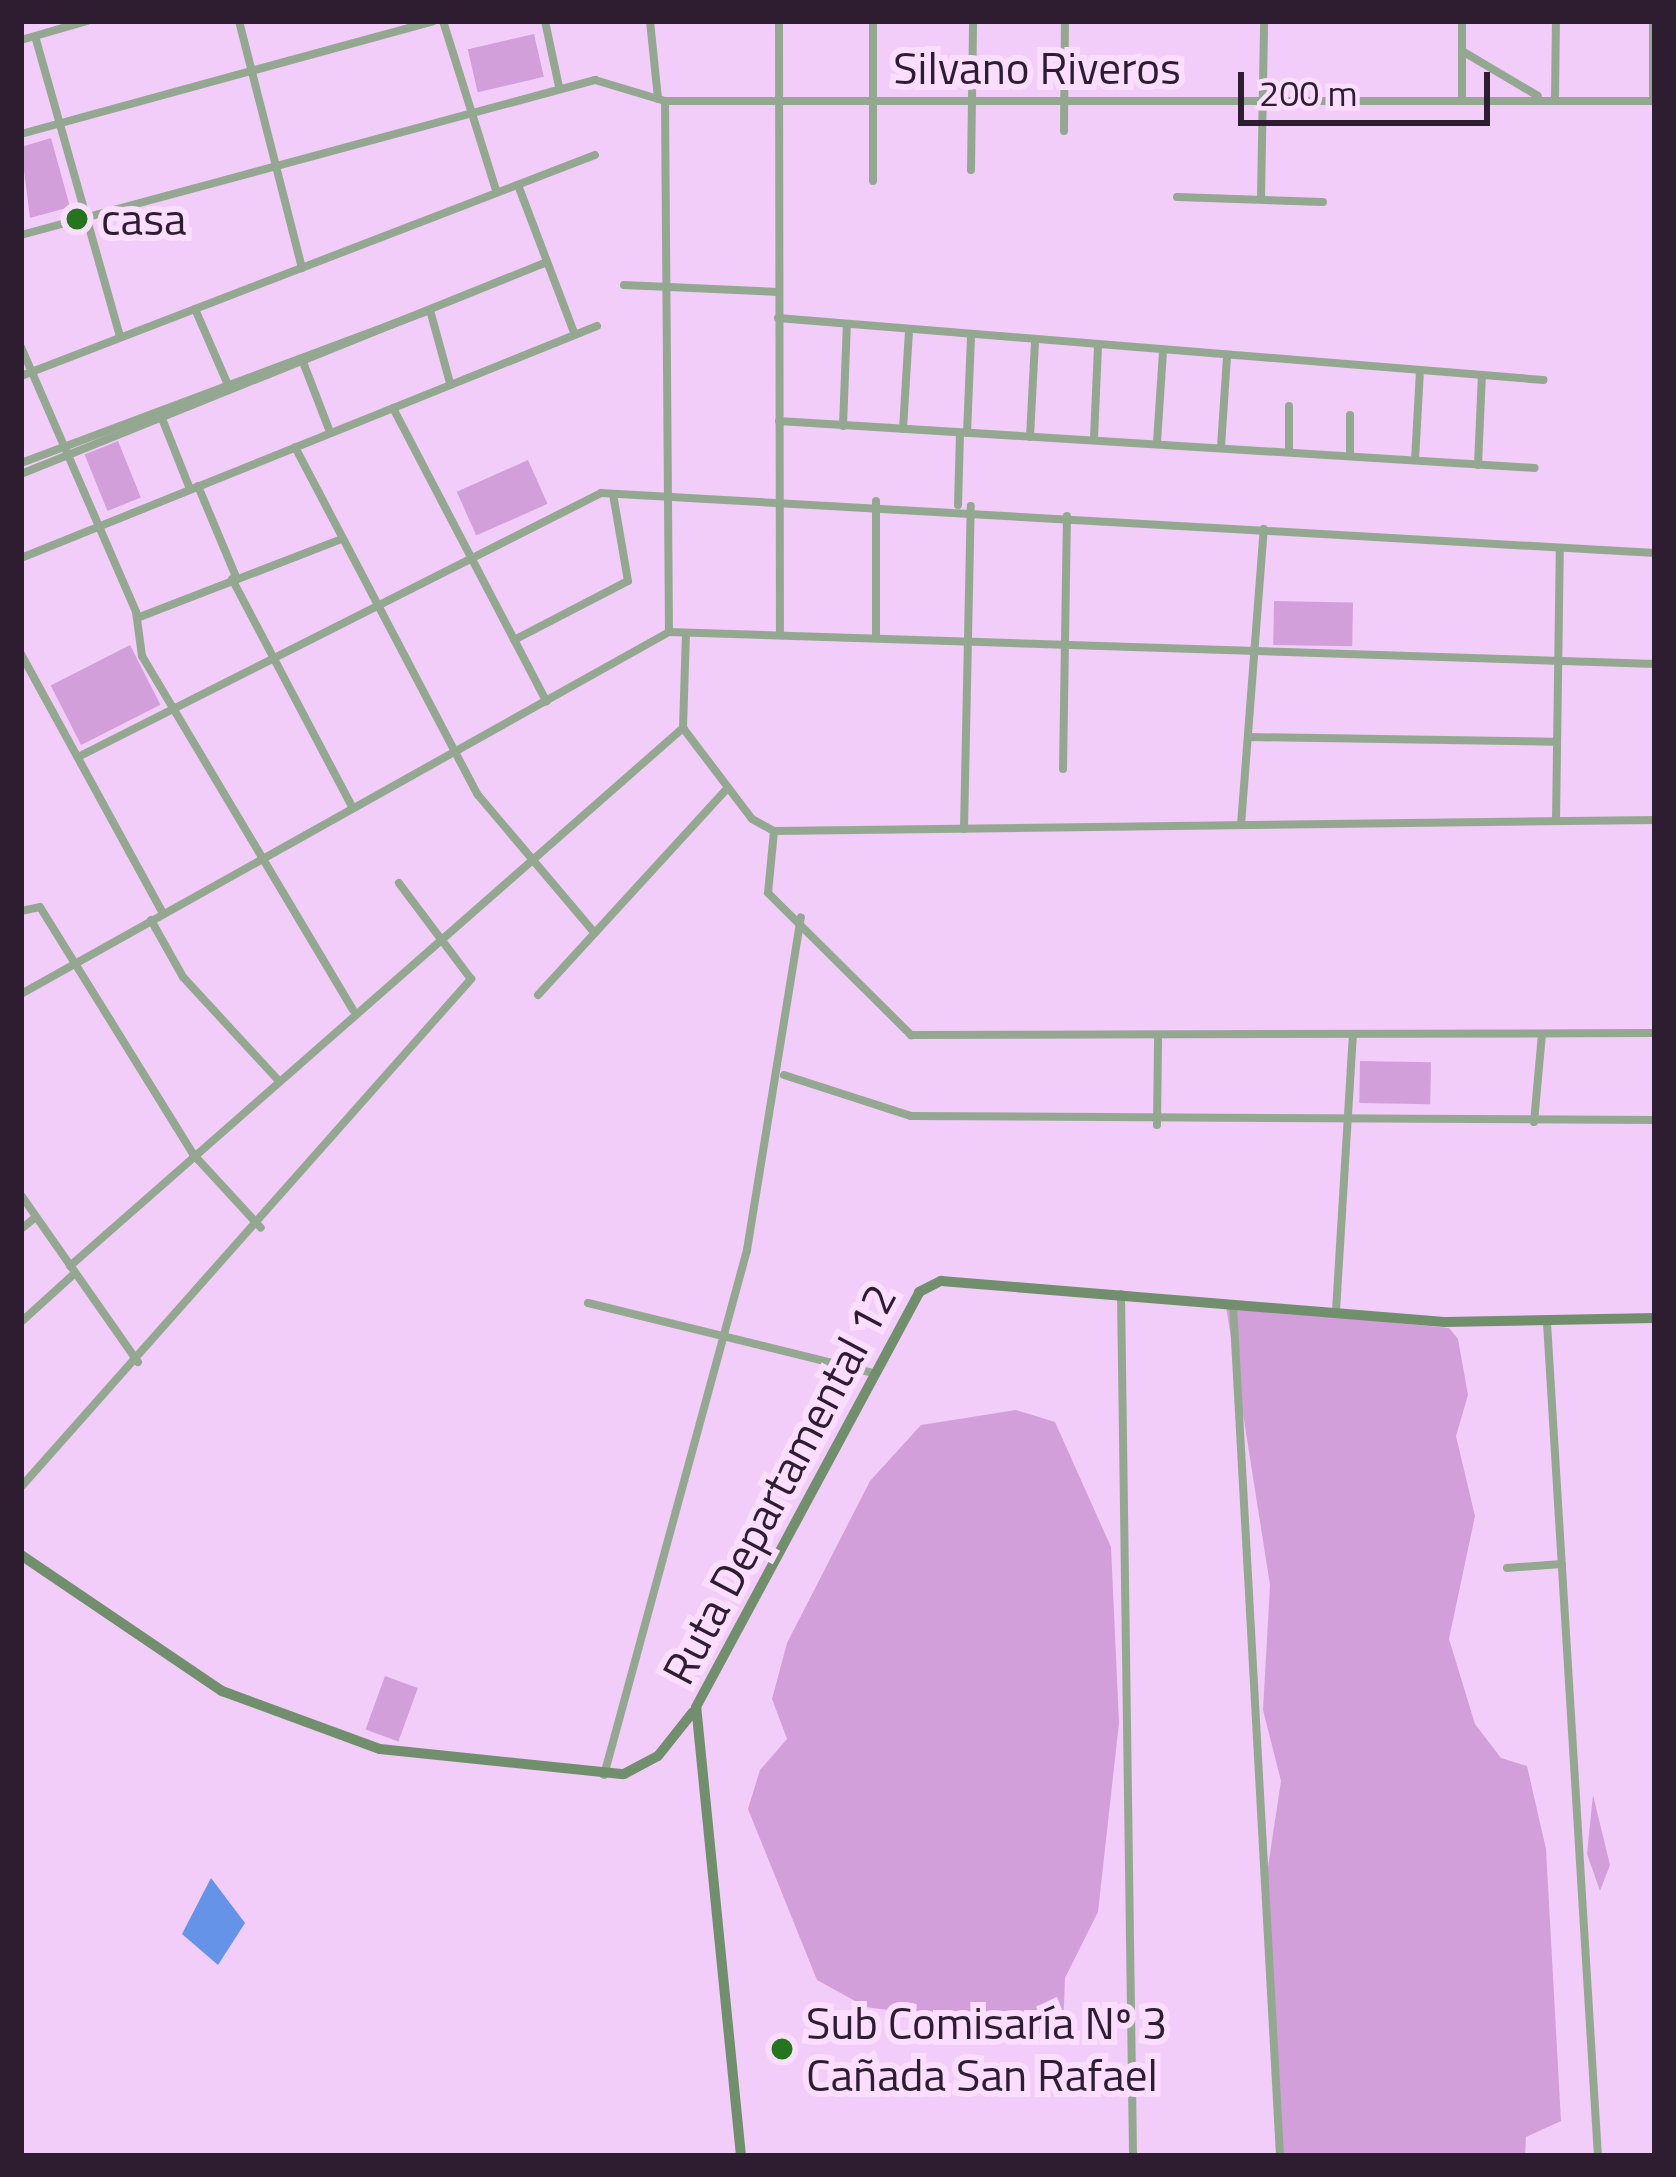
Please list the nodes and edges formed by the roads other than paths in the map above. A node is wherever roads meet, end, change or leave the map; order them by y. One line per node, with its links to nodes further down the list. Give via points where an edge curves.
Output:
1 (45, 21): 16 (street)
2 (87, 21): 16 (street)
3 (239, 21): 20 (street)
4 (433, 21): 20 (street)
5 (443, 21): 31 (street)
6 (544, 21): 21 (street)
7 (650, 21): 24 (street)
8 (779, 21): 22 (street)
9 (873, 21): 25 (street)
10 (973, 21): 26 (street)
11 (1065, 21): 29 (street)
12 (1264, 21): 30 (street)
13 (1462, 21): 19 (street)
14 (1556, 21): 23 (street)
15 (1653, 21): 28 (street)
16 (49, 32): 17 (street)
17 (35, 36): 18 (street); 32 (street)
18 (21, 40)
19 (1462, 51): 23 (street); 27 (street)
20 (253, 70): 32 (street); 36 (street)
21 (559, 87): 24 (street, Silvano Riveros, via 595,80); 31 (street, Silvano Riveros)
22 (779, 99): 24 (street, Silvano Riveros); 25 (street, Silvano Riveros); 50 (street)
23 (1550, 99): 27 (street, Silvano Riveros); 28 (street, Silvano Riveros)
24 (661, 100): 49 (street)
25 (873, 100): 26 (street, Silvano Riveros); 38 (street)
26 (972, 100): 29 (street, Silvano Riveros); 37 (street)
27 (1462, 100): 30 (street, Silvano Riveros)
28 (1654, 100)
29 (1065, 101): 30 (street, Silvano Riveros); 33 (street)
30 (1263, 103): 42 (street)
31 (468, 107): 36 (street, Silvano Riveros); 40 (street)
32 (59, 124): 34 (street); 44 (street)
33 (1064, 131)
34 (21, 134)
35 (595, 155): 39 (street)
36 (275, 161): 44 (street, Silvano Riveros); 47 (street)
37 (971, 170)
38 (873, 181)
39 (518, 185): 40 (street); 46 (street)
40 (497, 193): 47 (street)
41 (1177, 197): 42 (street)
42 (1261, 199): 43 (street)
43 (1323, 202)
44 (82, 216): 45 (street, Silvano Riveros); 59 (street)
45 (21, 235)
46 (547, 262): 52 (street); 57 (street)
47 (302, 268): 51 (street)
48 (624, 285): 49 (street)
49 (666, 288): 50 (street); 95 (street)
50 (778, 292): 53 (street)
51 (195, 309): 59 (street); 71 (street)
52 (428, 310): 65 (street); 70 (street)
53 (778, 317): 54 (street); 76 (street)
54 (847, 324): 56 (street); 77 (street)
55 (597, 326): 57 (street)
56 (909, 330): 58 (street); 78 (street)
57 (575, 335): 70 (street)
58 (970, 335): 60 (street); 80 (street)
59 (120, 337): 67 (street)
60 (1035, 341): 61 (street); 81 (street)
61 (1098, 346): 63 (street); 82 (street)
62 (21, 347): 67 (street)
63 (1163, 351): 64 (street); 83 (street)
64 (1227, 356): 66 (street); 85 (street)
65 (302, 360): 71 (street); 79 (street)
66 (1420, 370): 68 (street); 89 (street)
67 (26, 374): 86 (street)
68 (1482, 375): 69 (street); 91 (street)
69 (1543, 380)
70 (450, 383): 73 (street)
71 (229, 387): 74 (street)
72 (1288, 406): 87 (street)
73 (393, 408): 79 (street); 108 (street)
74 (160, 414): 86 (street); 94 (street)
75 (1350, 415): 88 (street)
76 (779, 422): 77 (street); 97 (street)
77 (843, 425): 78 (street)
78 (904, 429): 80 (street)
79 (330, 433): 84 (street)
80 (963, 433): 81 (street); 99 (street)
81 (1030, 436): 82 (street)
82 (1094, 438): 83 (street)
83 (1157, 442): 85 (street)
84 (295, 447): 94 (street); 104 (street)
85 (1221, 447): 87 (street)
86 (68, 450): 90 (street); 93 (street); 102 (street)
87 (1289, 451): 88 (street)
88 (1350, 456): 89 (street)
89 (1415, 460): 91 (street)
90 (21, 464)
91 (1478, 465): 92 (street)
92 (1535, 468)
93 (21, 474)
94 (194, 488): 102 (street); 109 (street)
95 (668, 492): 96 (street); 97 (street); 112 (street)
96 (613, 494): 108 (street); 116 (street, via 628,581)
97 (782, 499): 98 (street); 114 (street)
98 (876, 501): 99 (street); 115 (street)
99 (958, 505): 100 (street)
100 (971, 506): 101 (street); 117 (street)
101 (1067, 516): 103 (street); 118 (street)
102 (101, 525): 107 (street); 111 (street)
103 (1264, 529): 105 (street); 119 (street)
104 (339, 540): 109 (street); 110 (street)
105 (1560, 548): 106 (street); 122 (street)
106 (1655, 553)
107 (21, 558)
108 (470, 558): 110 (street); 116 (street)
109 (234, 578): 111 (street); 121 (street)
110 (371, 607): 121 (street); 129 (street)
111 (137, 618): 125 (street, via 136,641)
112 (669, 632): 113 (street); 124 (street)
113 (686, 633): 114 (street); 126 (street)
114 (781, 635): 115 (street)
115 (876, 637): 117 (street)
116 (514, 640): 124 (street)
117 (969, 642): 118 (street); 137 (street)
118 (1066, 646): 119 (street); 131 (street)
119 (1255, 652): 122 (street); 127 (street)
120 (22, 656): 130 (street)
121 (272, 657): 125 (street); 133 (street)
122 (1558, 661): 123 (street); 128 (street)
123 (1655, 664)
124 (546, 700): 129 (street)
125 (172, 708): 130 (street); 140 (street)
126 (683, 728): 132 (street); 139 (street)
127 (1248, 737): 128 (street); 136 (street)
128 (1557, 742): 135 (street)
129 (454, 753): 133 (street); 139 (street)
130 (78, 757): 143 (street)
131 (1063, 769)
132 (728, 788): 138 (street); 146 (street)
133 (352, 807): 140 (street)
134 (1655, 820): 135 (street)
135 (1556, 821): 136 (street)
136 (1241, 825): 137 (street)
137 (964, 829): 138 (street)
138 (775, 831): 144 (street, via 768,893)
139 (525, 858): 146 (street); 147 (street)
140 (255, 860): 143 (street); 151 (street)
141 (399, 883): 147 (street)
142 (21, 911): 148 (street, via 40,907)
143 (163, 913): 145 (street)
144 (801, 917): 155 (street, via 911,1035); 156 (street)
145 (151, 920): 148 (street); 157 (street, via 183,976)
146 (592, 930): 150 (street)
147 (438, 938): 151 (street); 165 (street, via 472,979)
148 (71, 966): 149 (street); 162 (street)
149 (21, 994)
150 (538, 995)
151 (353, 1010): 157 (street)
152 (1655, 1033): 153 (street)
153 (1542, 1034): 154 (street); 159 (street)
154 (1353, 1035): 155 (street); 161 (street)
155 (1158, 1040): 160 (street)
156 (784, 1075): 160 (street, via 911,1116); 175 (street)
157 (277, 1079): 162 (street)
158 (1655, 1120): 159 (street)
159 (1534, 1122): 161 (street)
160 (1157, 1125): 161 (street)
161 (1342, 1126): 171 (street)
162 (193, 1154): 165 (street); 167 (street)
163 (21, 1195): 164 (street)
164 (36, 1217): 166 (street); 167 (street)
165 (261, 1228): 176 (street)
166 (21, 1229)
167 (73, 1270): 173 (street); 176 (street)
168 (1121, 1294): 170 (main road, Ruta Departamental 12); 177 (main road, Ruta Departamental 12, via 928,1285); 185 (street)
169 (588, 1304): 175 (street)
170 (1233, 1304): 171 (main road, Ruta Departamental 12); 186 (street)
171 (1336, 1311): 174 (main road, Ruta Departamental 12)
172 (1655, 1318): 174 (main road, Ruta Departamental 12)
173 (21, 1322)
174 (1547, 1323): 180 (street)
175 (726, 1337): 177 (street); 183 (street, via 704,1385)
176 (138, 1361): 178 (street)
177 (874, 1373): 182 (main road, Ruta Departamental 12)
178 (21, 1487)
179 (21, 1555): 183 (main road, via 242,1701 380,1749)
180 (1562, 1564): 181 (street); 187 (street)
181 (1507, 1568)
182 (696, 1707): 183 (main road, via 649,1763); 184 (main road, Ruta Departamental 12)
183 (603, 1776)
184 (741, 2156)
185 (1133, 2156)
186 (1280, 2156)
187 (1598, 2156)

